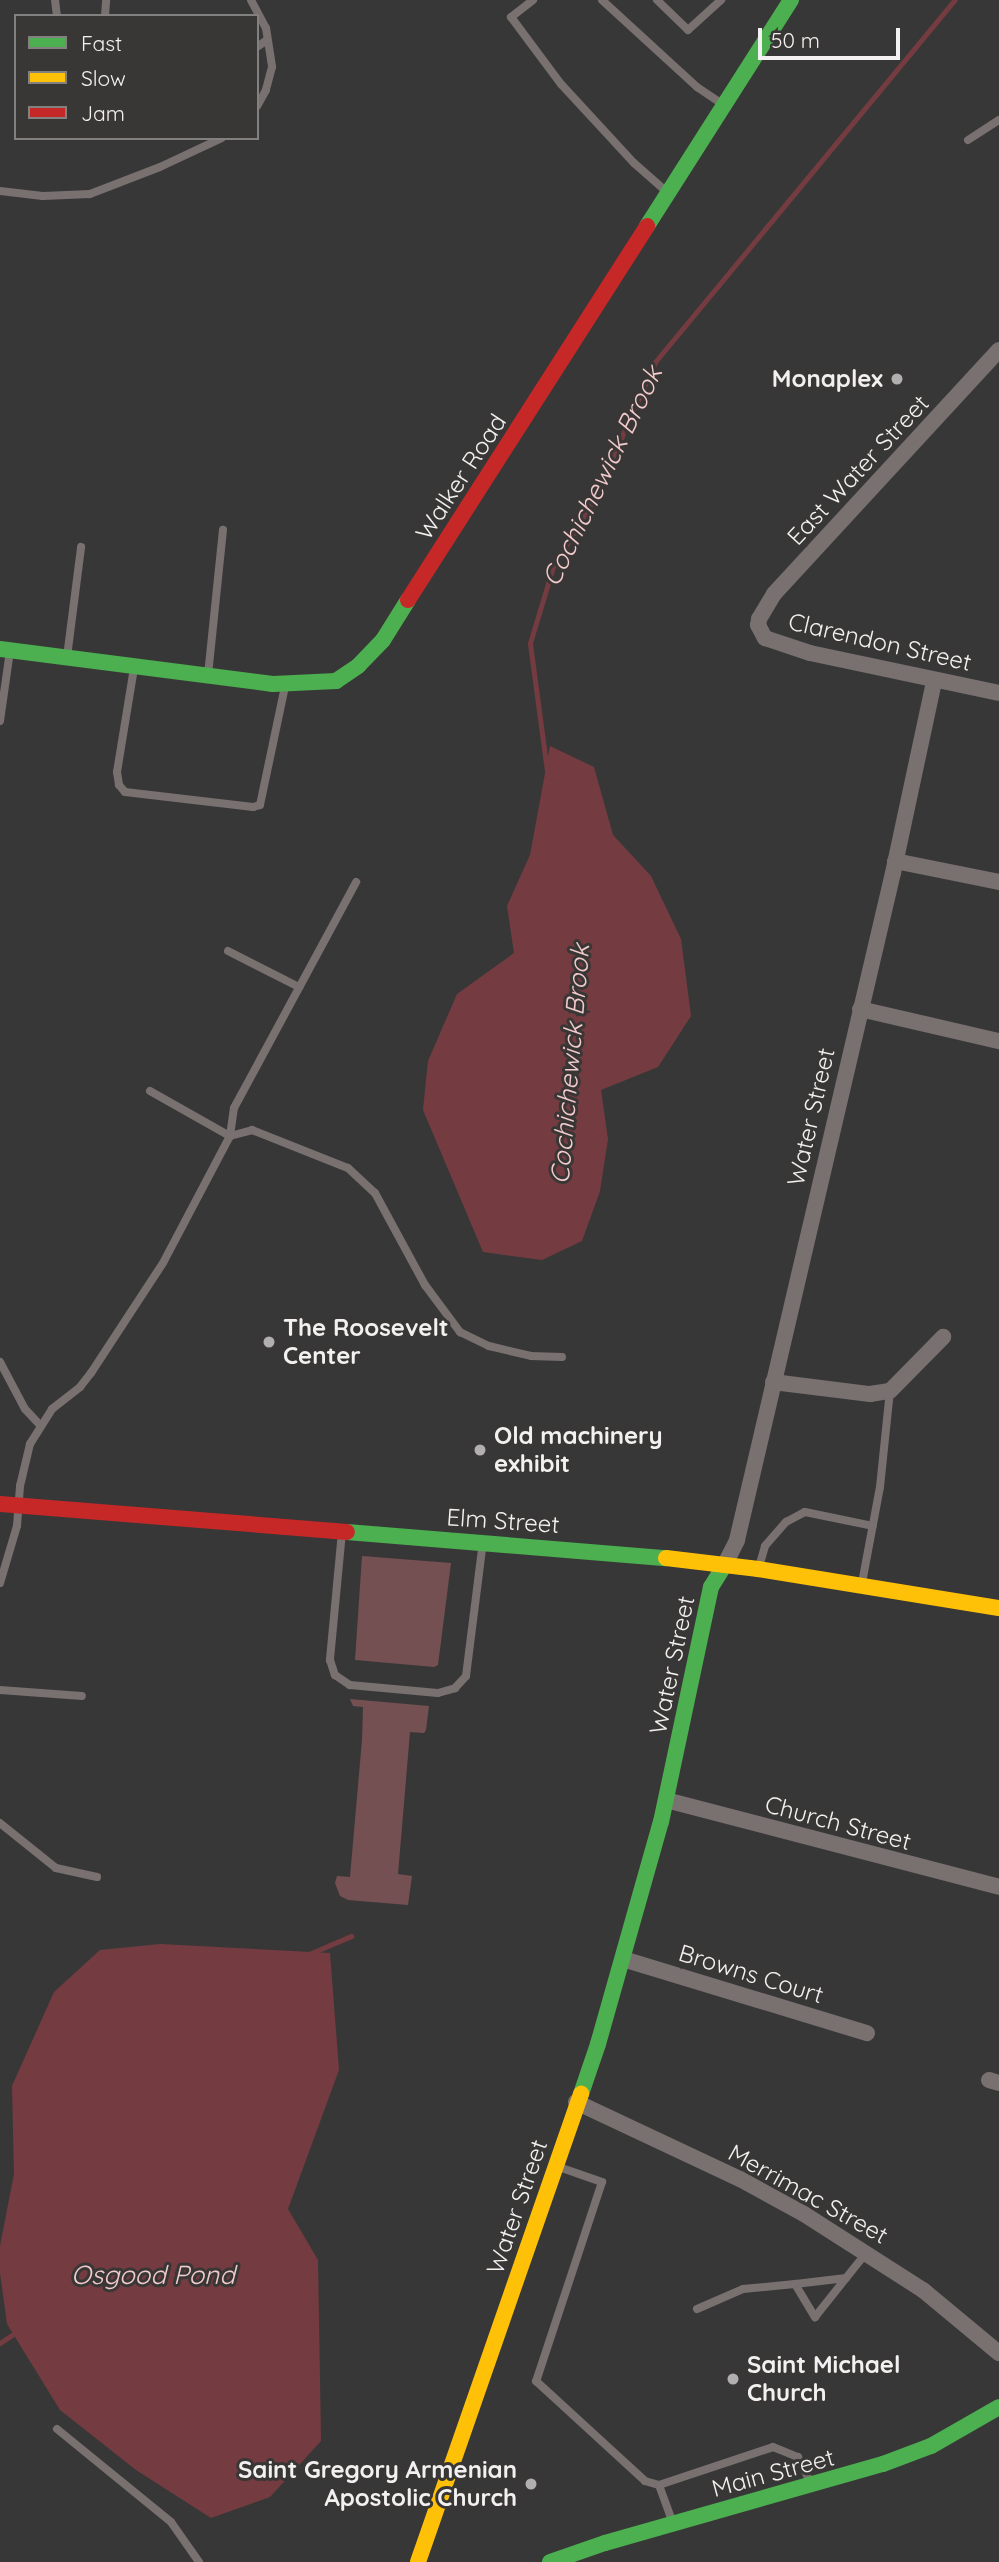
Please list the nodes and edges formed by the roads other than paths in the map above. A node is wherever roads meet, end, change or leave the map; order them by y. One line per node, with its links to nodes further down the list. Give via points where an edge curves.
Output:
1 (533, 0): 15 (lane, via 511,17 561,83)
2 (602, 0): 10 (lane, via 697,88)
3 (657, 0): 4 (lane, via 688,30)
4 (720, 0)
5 (791, 0): 10 (street, Walker Road)
6 (259, 15): 7 (lane)
7 (267, 40): 8 (lane); 9 (lane, via 272,67)
8 (259, 46)
9 (259, 102)
10 (724, 105): 15 (street, Walker Road)
11 (999, 120): 13 (lane)
12 (218, 140): 14 (lane, via 90,194 43,196)
13 (968, 140)
14 (0, 191)
15 (668, 193): 25 (street, Walker Road, via 383,640 336,681)
16 (999, 351): 19 (street, East Water Street, via 774,594)
17 (223, 530): 23 (lane)
18 (80, 547): 21 (lane)
19 (758, 625): 24 (street, Clarendon Street, via 765,638 810,653)
20 (5, 650): 21 (street, Walker Road); 27 (lane)
21 (67, 657): 22 (street, Walker Road)
22 (134, 664): 23 (street, Walker Road); 25 (lane, via 117,772 125,792 260,805)
23 (208, 675): 25 (street, Walker Road)
24 (934, 681): 26 (street, Clarendon Street); 28 (street, Water Street)
25 (286, 683)
26 (999, 693)
27 (0, 721)
28 (895, 861): 30 (street); 33 (street, Water Street)
29 (356, 881): 32 (lane)
30 (999, 882)
31 (228, 951): 32 (lane)
32 (299, 987): 36 (lane, via 234,1108)
33 (860, 1009): 34 (street); 40 (street, Water Street)
34 (999, 1041)
35 (150, 1091): 36 (lane)
36 (230, 1136): 38 (lane, via 251,1130 348,1168 375,1194 425,1285 460,1332 489,1346 531,1356); 42 (lane, via 163,1263 80,1387 52,1409)
37 (943, 1337): 41 (street)
38 (562, 1357)
39 (0, 1362): 42 (lane, via 25,1409)
40 (774, 1382): 41 (street, via 870,1394); 48 (street, Water Street, via 737,1540)
41 (890, 1391): 45 (lane)
42 (41, 1426): 44 (lane, via 30,1444)
43 (0, 1504): 44 (street, Elm Street)
44 (19, 1504): 46 (street, Elm Street); 50 (lane)
45 (873, 1526): 49 (lane, via 804,1512 786,1522 765,1546); 51 (lane)
46 (342, 1532): 47 (street, Elm Street); 47 (lane, via 330,1660 335,1675 350,1685 438,1693 455,1688 466,1676)
47 (483, 1542): 48 (street, Elm Street)
48 (724, 1566): 49 (street, Elm Street); 55 (street, Water Street, via 711,1587)
49 (758, 1569): 51 (street, Elm Street)
50 (0, 1583)
51 (862, 1586): 52 (street, Elm Street)
52 (999, 1608)
53 (0, 1690): 54 (lane)
54 (82, 1696)
55 (666, 1800): 58 (street, Church Street); 59 (street, Water Street)
56 (0, 1823): 57 (lane, via 56,1868)
57 (97, 1877)
58 (999, 1887)
59 (622, 1959): 60 (street, Browns Court); 61 (street, Water Street)
60 (867, 2033)
61 (576, 2102): 62 (street, Water Street); 63 (street, Merrimac Street, via 740,2179)
62 (555, 2166): 70 (lane, via 602,2182 536,2381 645,2481); 74 (street, Water Street)
63 (867, 2252): 64 (lane); 67 (street, Merrimac Street, via 923,2290)
64 (846, 2278): 65 (lane); 65 (lane, via 814,2317)
65 (794, 2284): 66 (lane, via 743,2289)
66 (697, 2309)
67 (999, 2353)
68 (999, 2407): 71 (street, Main Street, via 910,2455)
69 (57, 2429): 73 (lane, via 171,2522)
70 (659, 2485): 71 (lane, via 773,2447 799,2457); 72 (lane)
71 (811, 2486): 72 (street, Main Street)
72 (673, 2524): 75 (street, Main Street)
73 (199, 2562)
74 (418, 2562)
75 (550, 2562)

